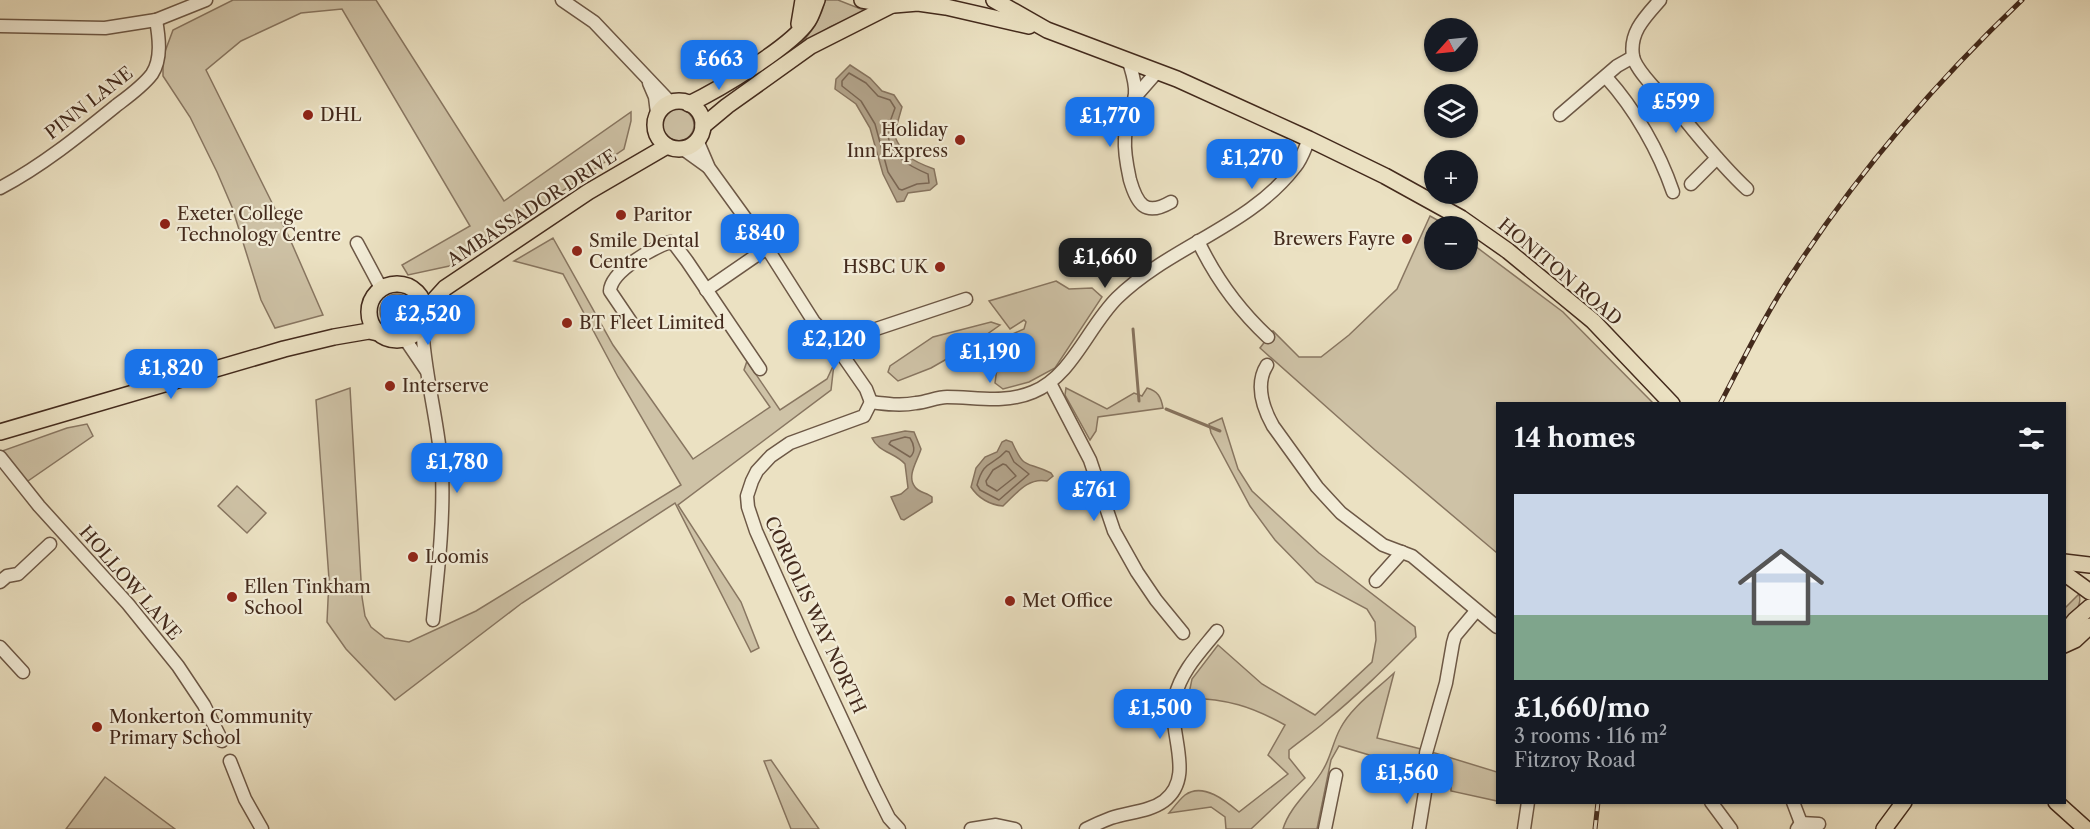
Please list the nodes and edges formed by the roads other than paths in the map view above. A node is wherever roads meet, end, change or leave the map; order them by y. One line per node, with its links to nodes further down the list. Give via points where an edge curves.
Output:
1 (206, 0): 9 (street)
2 (562, 0): 17 (street, via 594,22)
3 (803, 0): 12 (main road)
4 (817, 0): 12 (main road, via 808,21)
5 (862, 0): 8 (main road)
6 (994, 0): 11 (main road, HONITON ROAD)
7 (1660, 0): 13 (street, via 1637,27)
8 (896, 3): 11 (main road, HONITON ROAD, via 946,7); 23 (main road, via 811,46 727,106)
9 (156, 20): 10 (street, via 105,28); 30 (street, PINN LANE, via 159,53 153,73 143,84 84,132)
10 (0, 26)
11 (1047, 30): 14 (main road, HONITON ROAD)
12 (797, 33): 20 (main road, via 713,92)
13 (1633, 57): 16 (street); 27 (street)
14 (1129, 62): 15 (main road, HONITON ROAD); 18 (street)
15 (1156, 73): 18 (street); 24 (main road, HONITON ROAD)
16 (1606, 77): 22 (street); 32 (street, via 1634,113)
17 (648, 80): 19 (street); 21 (street)
18 (1134, 97): 33 (street, via 1125,138 1126,164 1136,199 1147,208)
19 (670, 102): 20 (main road); 21 (main road)
20 (689, 104): 23 (main road, via 699,113)
21 (657, 113): 25 (main road, via 655,124)
22 (1560, 115)
23 (700, 133): 26 (main road); 28 (street)
24 (1309, 139): 34 (street, via 1297,165 1260,203); 56 (main road, HONITON ROAD, via 1461,218 1508,252 1593,321)
25 (662, 140): 26 (main road, via 675,149); 38 (main road, AMBASSADOR DRIVE, via 640,160)
26 (683, 149): 28 (street)
27 (1717, 158): 29 (street); 31 (street)
28 (709, 168): 36 (street)
29 (1691, 184)
30 (0, 188)
31 (1747, 189)
32 (1672, 192)
33 (1171, 202)
34 (1198, 241): 48 (street, via 1241,310); 54 (street, via 1152,269 1116,299)
35 (357, 243): 37 (street)
36 (767, 248): 40 (street); 50 (street, via 814,322)
37 (381, 288): 39 (main road, via 401,283); 43 (main road, via 371,300)
38 (445, 288): 39 (main road, AMBASSADOR DRIVE); 42 (main road, AMBASSADOR DRIVE)
39 (416, 290): 42 (main road)
40 (706, 290): 44 (street, via 675,245 662,245 618,274 610,285); 52 (street)
41 (966, 299): 50 (street)
42 (426, 309): 45 (main road)
43 (369, 310): 46 (main road); 47 (main road)
44 (631, 322)
45 (422, 325): 49 (main road); 53 (street)
46 (378, 333): 47 (main road, via 364,331); 49 (main road)
47 (334, 337): 57 (main road)
48 (1268, 338)
49 (405, 339): 53 (street)
50 (834, 344): 55 (street, via 867,389)
51 (1267, 365): 60 (street, via 1261,391 1267,414 1317,487 1341,513 1375,540)
52 (760, 369)
53 (427, 371): 69 (street, via 442,471)
54 (1050, 383): 55 (street, via 1016,398 945,397 905,405); 73 (street, via 1090,460 1114,531 1137,573)
55 (871, 402): 91 (street, CORIOLIS WAY NORTH, via 864,416 790,443 771,456 752,481 747,496 756,531 802,636 889,818)
56 (1670, 402)
57 (0, 432)
58 (0, 457): 77 (street, HOLLOW LANE, via 178,666)
59 (50, 544): 65 (street, via 18,574)
60 (1402, 552): 64 (street); 67 (street, via 1413,556)
61 (2066, 562): 62 (main road)
62 (2090, 564)
63 (2066, 574): 66 (main road)
64 (1376, 581)
65 (0, 582)
66 (2087, 590): 68 (main road, via 2083,608)
67 (1476, 611): 70 (street); 78 (street, via 1455,636)
68 (2086, 617): 72 (main road); 74 (main road, via 2075,640)
69 (433, 620)
70 (1496, 626)
71 (1217, 632): 94 (street, via 1181,679 1174,700 1173,722 1180,763 1175,789 1162,803)
72 (2066, 632)
73 (1183, 633)
74 (2066, 644)
75 (0, 647): 76 (street)
76 (23, 672)
77 (222, 741)
78 (1426, 753)
79 (230, 761): 90 (street)
80 (1336, 775): 95 (street)
81 (1426, 786): 96 (street)
82 (1528, 804): 97 (street)
83 (1712, 804): 88 (street)
84 (1794, 804): 89 (street)
85 (1903, 804): 98 (main road)
86 (2058, 804): 99 (main road)
87 (1820, 824): 89 (street)
88 (1724, 826)
89 (1799, 826)
90 (262, 829)
91 (899, 829)
92 (971, 829): 93 (street, via 996,825)
93 (1016, 829)
94 (1086, 829)
95 (1325, 829)
96 (1419, 829)
97 (1524, 829)
98 (1884, 829)
99 (2086, 829)

